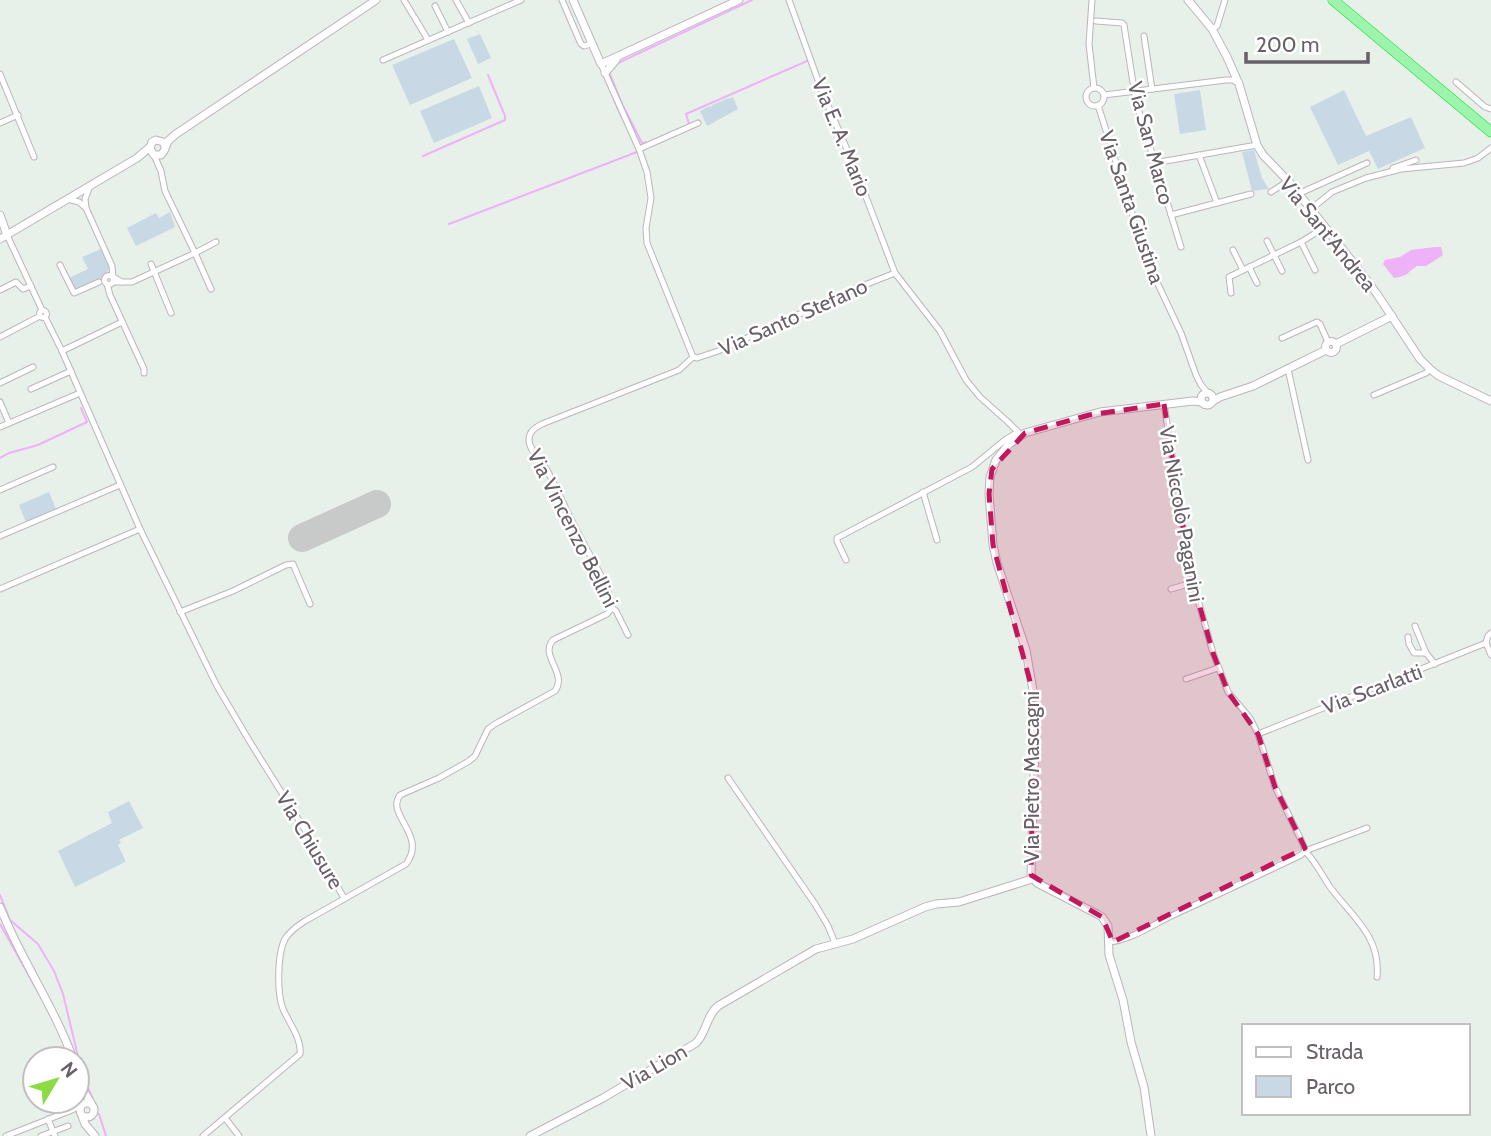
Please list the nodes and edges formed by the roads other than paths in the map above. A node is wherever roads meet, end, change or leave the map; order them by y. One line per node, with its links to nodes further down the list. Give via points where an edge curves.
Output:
1 (376, 0): 44 (street)
2 (404, 0): 22 (street)
3 (456, 0): 18 (street)
4 (522, 0): 18 (street)
5 (562, 0): 16 (street)
6 (573, 0): 15 (street, Via Santo Stefano)
7 (739, 0): 24 (street)
8 (789, 0): 81 (street, Via E. A. Mario)
9 (1092, 0): 32 (street, via 1089,44)
10 (1188, 0): 19 (street, Via Sant'Andrea)
11 (1226, 0): 19 (street)
12 (1334, 0): 42 (highway)
13 (1343, 0): 41 (highway)
14 (433, 4): 20 (street)
15 (578, 14): 16 (street); 23 (street, Via Santo Stefano)
16 (569, 17): 23 (street, Via Santo Stefano, via 581,44)
17 (1096, 22): 34 (street, Via San Marco, via 1124,24)
18 (469, 23): 20 (street)
19 (1212, 29): 30 (street, Via Sant'Andrea)
20 (448, 32): 22 (street)
21 (1144, 36): 33 (street)
22 (428, 40): 26 (street)
23 (591, 44): 25 (street, Via Santo Stefano)
24 (621, 55): 25 (street); 27 (street); 28 (street)
25 (596, 56): 27 (street, Via Santo Stefano)
26 (383, 60)
27 (601, 64): 28 (street, Via Santo Stefano)
28 (605, 73): 46 (street, Via Santo Stefano)
29 (0, 74): 38 (street)
30 (1234, 78): 33 (street); 43 (street, Via Sant'Andrea)
31 (1455, 82): 37 (street)
32 (1094, 88): 35 (street); 36 (street, via 1086,99)
33 (1152, 89): 34 (street)
34 (1134, 92): 35 (street); 51 (street, Via San Marco)
35 (1104, 95): 36 (street)
36 (1098, 105): 106 (street, Via Santa Giustina, via 1147,261)
37 (1491, 109)
38 (18, 116): 39 (street); 49 (street)
39 (0, 123)
40 (698, 123): 46 (street)
41 (1491, 125)
42 (1491, 132)
43 (1257, 145): 48 (street); 55 (street, Via Sant'Andrea)
44 (163, 146): 47 (street, via 161,155); 47 (street, via 154,141); 53 (street)
45 (1491, 148): 54 (street, via 1464,163)
46 (639, 149): 96 (street, Via Santo Stefano, via 650,190 647,243)
47 (152, 152): 53 (street); 56 (street)
48 (1199, 155): 51 (street); 61 (street)
49 (34, 157)
50 (1416, 160): 54 (street)
51 (1154, 163): 65 (street, Via San Marco)
52 (1367, 163): 59 (street)
53 (161, 171): 73 (street, via 165,191)
54 (1381, 173): 63 (street, via 1332,192)
55 (1288, 181): 57 (street); 59 (street, Via Sant'Andrea)
56 (90, 186): 60 (street); 62 (street)
57 (1270, 192)
58 (1251, 194): 61 (street)
59 (1298, 194): 63 (street, Via Sant'Andrea)
60 (66, 199): 62 (street); 67 (street)
61 (1216, 203): 65 (street)
62 (86, 208): 82 (street, via 113,266)
63 (1311, 209): 66 (street, Via Sant'Andrea)
64 (0, 215): 67 (street)
65 (1171, 215): 71 (street, Via San Marco)
66 (1325, 227): 70 (street); 90 (street, Via Sant'Andrea)
67 (4, 237): 84 (street, Via Chiusure)
68 (1267, 241): 74 (street)
69 (216, 242): 73 (street)
70 (1301, 242): 74 (street); 78 (street)
71 (1181, 247)
72 (1233, 250): 77 (street)
73 (195, 253): 80 (street); 85 (street)
74 (1274, 255): 77 (street); 79 (street)
75 (151, 264): 80 (street)
76 (60, 265): 82 (street, via 75,293)
77 (1246, 268): 83 (street); 87 (street, via 1229,277)
78 (1315, 270)
79 (1282, 271)
80 (155, 272): 82 (street, via 132,282); 88 (street)
81 (895, 274): 96 (street, Via Santo Stefano, via 718,351); 112 (street, Via Santo Stefano, via 940,331 966,380)
82 (108, 281): 91 (street)
83 (1257, 283)
84 (31, 286): 86 (street, via 23,289 16,282); 89 (street, Via Chiusure)
85 (211, 289)
86 (0, 290)
87 (1231, 293)
88 (171, 313)
89 (42, 315): 92 (street); 95 (street, Via Chiusure)
90 (1392, 316): 94 (street, Via Pietro Mascagni); 99 (street, Via Sant'Andrea)
91 (122, 322): 95 (street); 101 (street)
92 (0, 337)
93 (1282, 338): 94 (street, via 1318,322)
94 (1330, 345): 98 (street, Via Pietro Mascagni)
95 (62, 351): 100 (street, Via Chiusure)
96 (692, 356): 127 (street, Via Vincenzo Bellini, via 679,370 542,424 528,438 602,579)
97 (33, 367): 102 (street)
98 (1288, 369): 106 (street, Via Pietro Mascagni, via 1253,386); 114 (street)
99 (1430, 369): 105 (street); 107 (street, Via Sant'Andrea)
100 (71, 371): 103 (street); 104 (street, Via Chiusure)
101 (144, 373)
102 (0, 383)
103 (31, 390)
104 (80, 393): 110 (street); 116 (street, Via Chiusure)
105 (1374, 395)
106 (1206, 397): 109 (street, Via Pietro Mascagni)
107 (1491, 401)
108 (0, 402): 110 (street)
109 (1164, 404): 112 (street, Via Pietro Mascagni, via 1100,412); 123 (street, Via Niccolò Paganini)
110 (9, 423): 111 (street)
111 (0, 426)
112 (1019, 434): 113 (street, Via Pietro Mascagni)
113 (1007, 442): 118 (street, Via Pietro Mascagni, via 972,467); 143 (street, Via Pietro Mascagni, via 989,477 989,494 997,563 1026,650 1034,696)
114 (1308, 460)
115 (53, 467): 117 (street)
116 (120, 485): 119 (street, Via Chiusure); 120 (street)
117 (0, 490)
118 (923, 492): 121 (street); 122 (street, Via Pietro Mascagni, via 837,538)
119 (140, 528): 124 (street); 128 (street, Via Chiusure)
120 (0, 536)
121 (937, 540)
122 (846, 560)
123 (1192, 583): 125 (street); 137 (street, Via Niccolò Paganini)
124 (0, 589)
125 (1171, 589)
126 (310, 604): 128 (street, via 293,564)
127 (612, 608): 131 (street, Via Vincenzo Bellini); 144 (street, via 550,643 548,651 559,676 555,691 488,729 469,761 400,795 396,807 411,838 410,858)
128 (180, 612): 144 (street, Via Chiusure, via 217,686)
129 (1415, 626): 134 (street)
130 (1491, 633): 133 (street)
131 (628, 635)
132 (1408, 638): 134 (street, via 1414,653)
133 (1486, 643): 135 (street); 136 (street, Via Scarlatti)
134 (1426, 653): 136 (street)
135 (1491, 654)
136 (1435, 664): 139 (street, Via Scarlatti)
137 (1218, 668): 138 (street); 139 (street, Via Niccolò Paganini, via 1228,692)
138 (1186, 678)
139 (1258, 734): 142 (street, Via Niccolò Paganini, via 1275,787)
140 (728, 778): 147 (street, via 822,916)
141 (1367, 828): 142 (street)
142 (1305, 851): 146 (street); 148 (street, Via Niccolò Paganini, via 1370,937 1378,958)
143 (1032, 879): 146 (street, Via Pietro Mascagni, via 1102,917); 147 (street, Via Lion, via 958,902 925,907)
144 (344, 898): 155 (street, Via Chiusure, via 297,926 281,949 280,1001 300,1044 300,1054)
145 (0, 907): 149 (street)
146 (1110, 942): 166 (street, Via Pietro Mascagni, via 1109,955 1144,1087)
147 (835, 943): 165 (street, Via Lion, via 809,952 718,1006 696,1043)
148 (1377, 977)
149 (67, 1045)
150 (91, 1107): 151 (street)
151 (94, 1113): 154 (street); 158 (street)
152 (59, 1115): 156 (street)
153 (77, 1115): 154 (street)
154 (83, 1116): 158 (street)
155 (225, 1118): 163 (street, Via Chiusure); 164 (street)
156 (48, 1119): 159 (street); 160 (street)
157 (68, 1126): 159 (street)
158 (97, 1133)
159 (54, 1134): 162 (street)
160 (14, 1135): 161 (street)
161 (6, 1136)
162 (41, 1136)
163 (203, 1136)
164 (239, 1136)
165 (530, 1136)
166 (1151, 1136)

